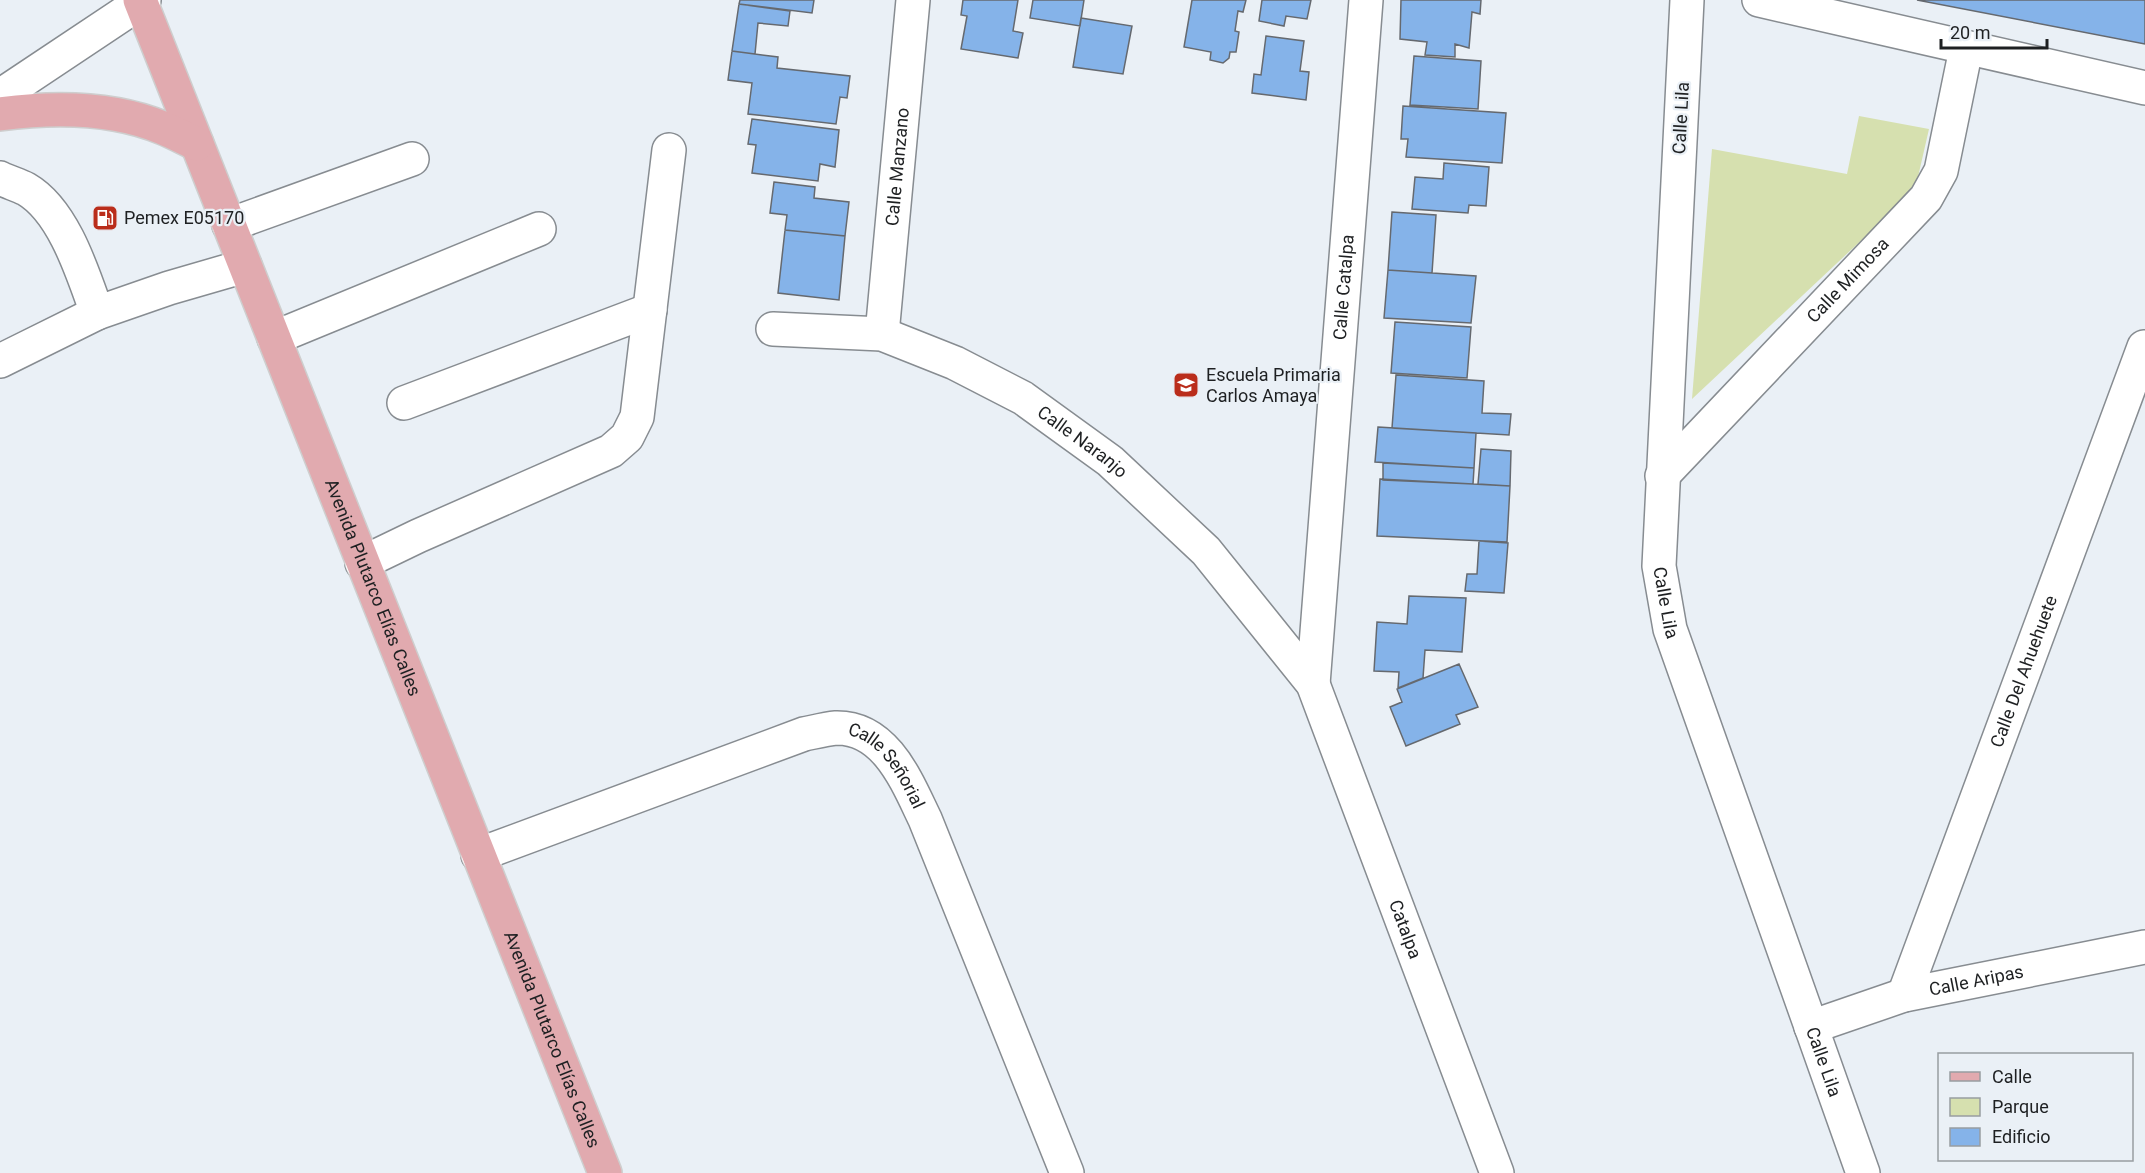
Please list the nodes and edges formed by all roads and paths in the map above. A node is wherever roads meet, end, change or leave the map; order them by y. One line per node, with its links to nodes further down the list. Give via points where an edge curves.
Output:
1 (913, 0): 20 (street, Calle Manzano)
2 (1366, 0): 27 (street, Calle Catalpa)
3 (1687, 0): 25 (street, Calle Lila)
4 (1759, 0): 6 (street)
5 (141, 1): 8 (street); 10 (main road, Avenida Plutarco Elías Calles)
6 (1966, 49): 7 (street); 25 (street, Calle Mimosa, via 1941,171 1926,198)
7 (2145, 88)
8 (0, 96)
9 (0, 114): 10 (main road, via 90,111 162,127)
10 (197, 144): 14 (main road, Avenida Plutarco Elías Calles)
11 (669, 150): 17 (street)
12 (412, 159): 14 (street)
13 (0, 178): 18 (street, via 27,190 59,223)
14 (228, 225): 16 (main road, Avenida Plutarco Elías Calles)
15 (538, 229): 21 (street)
16 (245, 267): 18 (street); 21 (main road, Avenida Plutarco Elías Calles)
17 (650, 310): 24 (street); 26 (street, via 637,417 627,437 611,451)
18 (97, 313): 23 (street)
19 (773, 329): 20 (street, Calle Naranjo)
20 (882, 334): 27 (street, Calle Naranjo, via 956,363 1023,399 1110,462 1206,551)
21 (274, 338): 26 (main road, Avenida Plutarco Elías Calles)
22 (2144, 347): 30 (street, Calle Del Ahuehuete)
23 (0, 361)
24 (404, 403)
25 (1662, 476): 31 (street, Calle Lila, via 1659,566 1670,628)
26 (362, 563): 28 (main road, Avenida Plutarco Elías Calles)
27 (1313, 684): 34 (street, Catalpa)
28 (478, 855): 32 (main road, Avenida Plutarco Elías Calles); 33 (street, Calle Señorial, via 804,734 837,728 859,733 881,745 912,792)
29 (2145, 947): 30 (street, Calle Aripas)
30 (1904, 995): 31 (street, Calle Aripas)
31 (1811, 1027): 35 (street, Calle Lila)
32 (605, 1173)
33 (1067, 1173)
34 (1497, 1173)
35 (1863, 1173)

